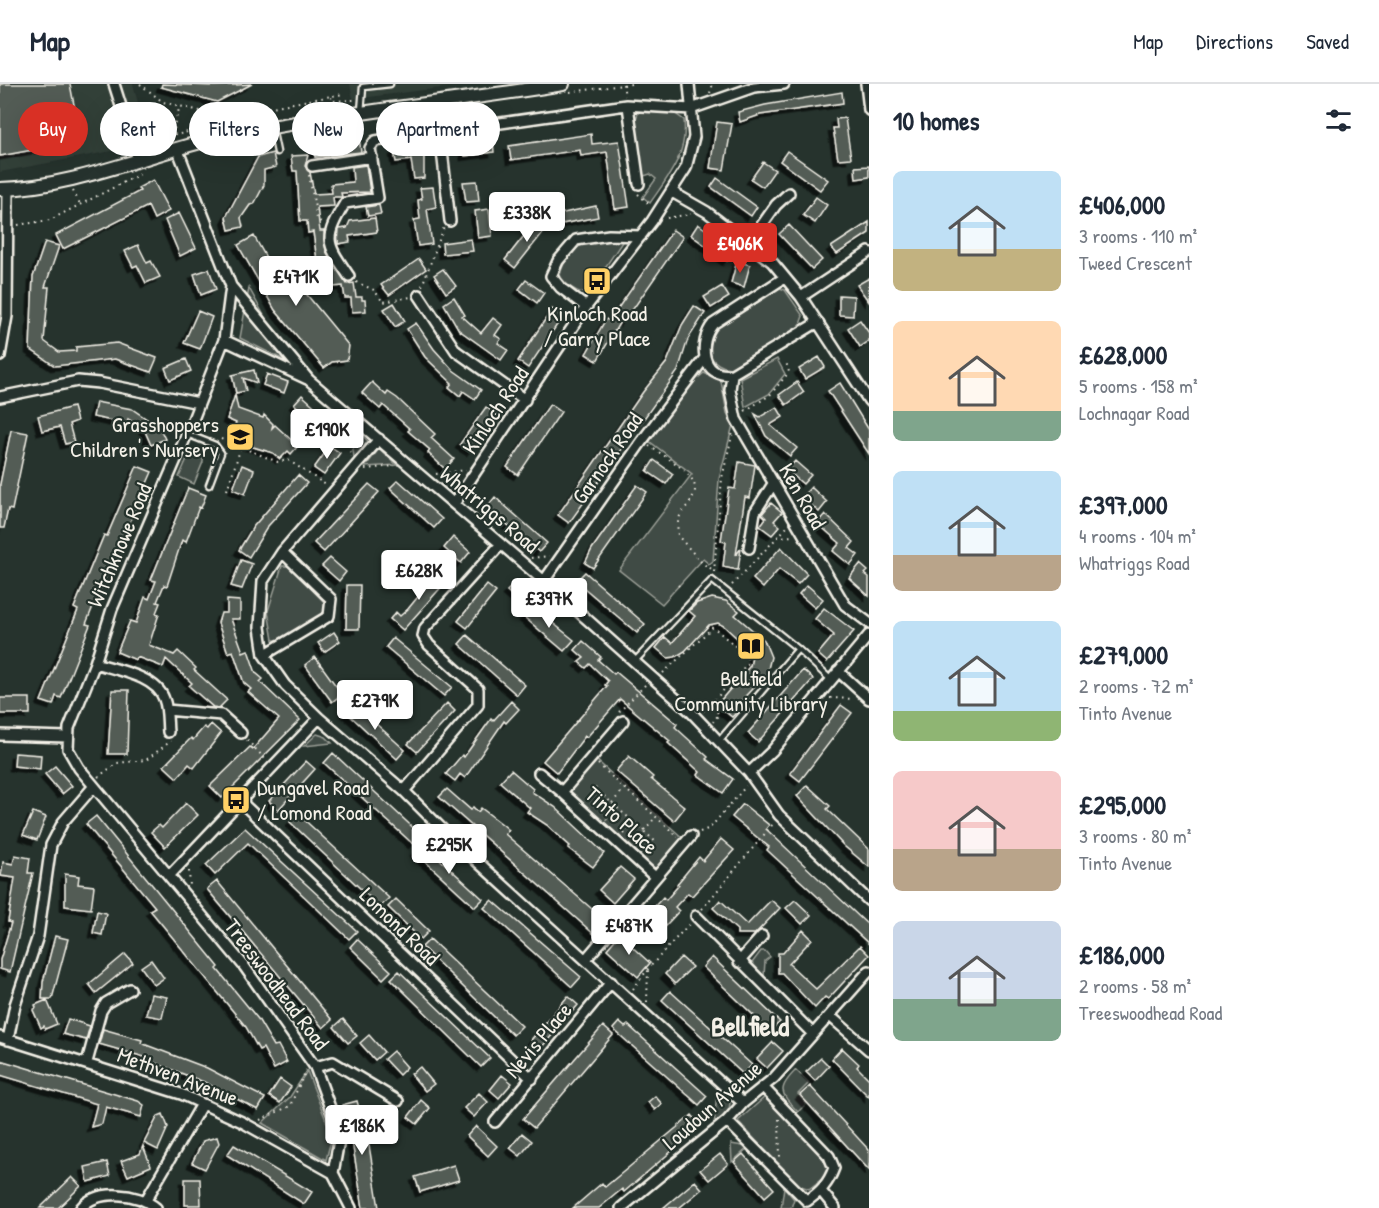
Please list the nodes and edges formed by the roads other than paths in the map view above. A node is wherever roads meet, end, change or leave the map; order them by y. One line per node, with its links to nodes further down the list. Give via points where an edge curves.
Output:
1 (114, 84): 18 (street)
2 (390, 84): 7 (lane, via 363,87)
3 (562, 84): 11 (main road)
4 (689, 84): 9 (street, Kinloch Road)
5 (784, 84): 9 (street, via 754,87)
6 (866, 84): 10 (street)
7 (362, 102)
8 (628, 106): 9 (street); 12 (street); 20 (street)
9 (691, 109): 22 (street, Kinloch Road, via 694,137 686,168)
10 (869, 110)
11 (364, 114)
12 (500, 124)
13 (376, 141): 17 (street, via 370,148)
14 (177, 145): 30 (street)
15 (146, 156): 18 (main road)
16 (443, 156): 24 (street)
17 (372, 157): 19 (street); 28 (street, via 378,198 345,203 329,229 331,250)
18 (138, 160): 21 (main road, via 44,185)
19 (312, 166)
20 (639, 184)
21 (4, 189): 34 (street, via 9,226)
22 (672, 192): 25 (street, Kinloch Road); 26 (street)
23 (789, 193): 26 (street)
24 (450, 221)
25 (641, 236): 33 (street, Kinloch Road); 33 (street, via 576,240 558,261 551,276)
26 (750, 242): 29 (street)
27 (869, 252): 32 (street)
28 (349, 276)
29 (784, 278): 32 (street); 38 (street, via 713,324 702,348)
30 (231, 286): 36 (street, Witchknowe Road); 40 (street, Whatriggs Road)
31 (419, 295): 43 (street, via 456,351)
32 (801, 297): 35 (street)
33 (586, 307): 43 (street, Kinloch Road)
34 (4, 316): 37 (street)
35 (818, 322): 39 (street); 42 (street)
36 (224, 340): 40 (street, Whatriggs Road); 44 (street, Witchknowe Road)
37 (0, 356)
38 (704, 359): 39 (street, via 717,372); 53 (street, Garnock Road)
39 (732, 374): 47 (street, Ken Road, via 730,390 736,420)
40 (309, 380): 46 (street, Whatriggs Road)
41 (0, 397): 44 (street, via 78,381)
42 (868, 397)
43 (525, 400): 49 (street, Kinloch Road)
44 (199, 403): 45 (street, Witchknowe Road)
45 (187, 434): 48 (lane, via 214,445 221,453); 59 (street, Witchknowe Road, via 112,609)
46 (379, 440): 49 (street, Whatriggs Road); 52 (street)
47 (773, 484): 51 (street, via 755,512); 54 (street, Ken Road, via 844,605)
48 (209, 485)
49 (454, 504): 50 (street, Whatriggs Road)
50 (501, 543): 53 (street, Whatriggs Road); 74 (street, via 425,628 423,636 429,645 478,689 480,696 478,705)
51 (749, 548)
52 (282, 552): 57 (street, via 263,581 260,627); 57 (street, via 331,599 329,616)
53 (544, 580): 58 (street, Whatriggs Road)
54 (869, 623)
55 (869, 635): 60 (street)
56 (798, 649): 58 (lane, via 712,580); 61 (lane); 70 (lane)
57 (264, 655): 64 (street, via 285,685)
58 (634, 662): 70 (street, Whatriggs Road)
59 (95, 663): 63 (street, via 145,680 164,698); 69 (street, Witchknowe Road)
60 (838, 671): 61 (street); 62 (street)
61 (830, 679): 72 (street)
62 (869, 699)
63 (167, 710): 66 (street); 67 (street, via 221,715)
64 (319, 718): 74 (street); 76 (street)
65 (623, 721): 75 (street, Tinto Place)
66 (168, 732)
67 (241, 733)
68 (0, 735): 69 (street)
69 (67, 737): 73 (street, via 68,749)
70 (719, 741): 72 (street, Whatriggs Road)
71 (539, 773): 75 (street, Tinto Place)
72 (750, 776): 80 (street, Whatriggs Road, via 779,816)
73 (92, 784): 78 (street, Treeswoodhead Road); 90 (street, via 51,844 38,936)
74 (404, 791): 83 (street)
75 (562, 792): 79 (street, Tinto Place)
76 (241, 802): 78 (street); 94 (street, Lomond Road)
77 (688, 839): 79 (street)
78 (169, 876): 93 (street, Treeswoodhead Road, via 244,966)
79 (655, 877): 83 (street)
80 (869, 901)
81 (696, 916): 84 (street)
82 (762, 936): 84 (street)
83 (586, 959): 86 (street)
84 (739, 962): 89 (street)
85 (869, 971): 88 (street, Loudoun Avenue)
86 (611, 982): 94 (street, Nevis Place); 97 (street)
87 (130, 989): 92 (street, via 106,1003 101,1011)
88 (830, 1016): 89 (street, Loudoun Avenue); 91 (street)
89 (812, 1033): 95 (street, Loudoun Avenue)
90 (4, 1038): 92 (street, Methven Avenue)
91 (869, 1050)
92 (87, 1062): 98 (street, Methven Avenue)
93 (313, 1064): 96 (street, via 333,1062); 101 (street, Treeswoodhead Road, via 340,1136)
94 (532, 1079): 100 (street, Nevis Place)
95 (763, 1087): 97 (street, Loudoun Avenue); 102 (street, via 829,1156 834,1168 828,1184)
96 (398, 1101)
97 (743, 1103): 99 (street, Loudoun Avenue)
98 (202, 1104): 101 (street, Methven Avenue); 103 (street)
99 (727, 1121): 104 (street); 108 (street, Loudoun Avenue)
100 (495, 1122)
101 (333, 1173): 107 (street)
102 (820, 1191): 104 (street); 110 (street)
103 (146, 1200): 105 (street, via 110,1195 86,1202); 106 (street)
104 (807, 1201): 109 (street)
105 (81, 1208)
106 (156, 1208)
107 (351, 1208)
108 (621, 1208)
109 (799, 1208)
110 (835, 1208)

